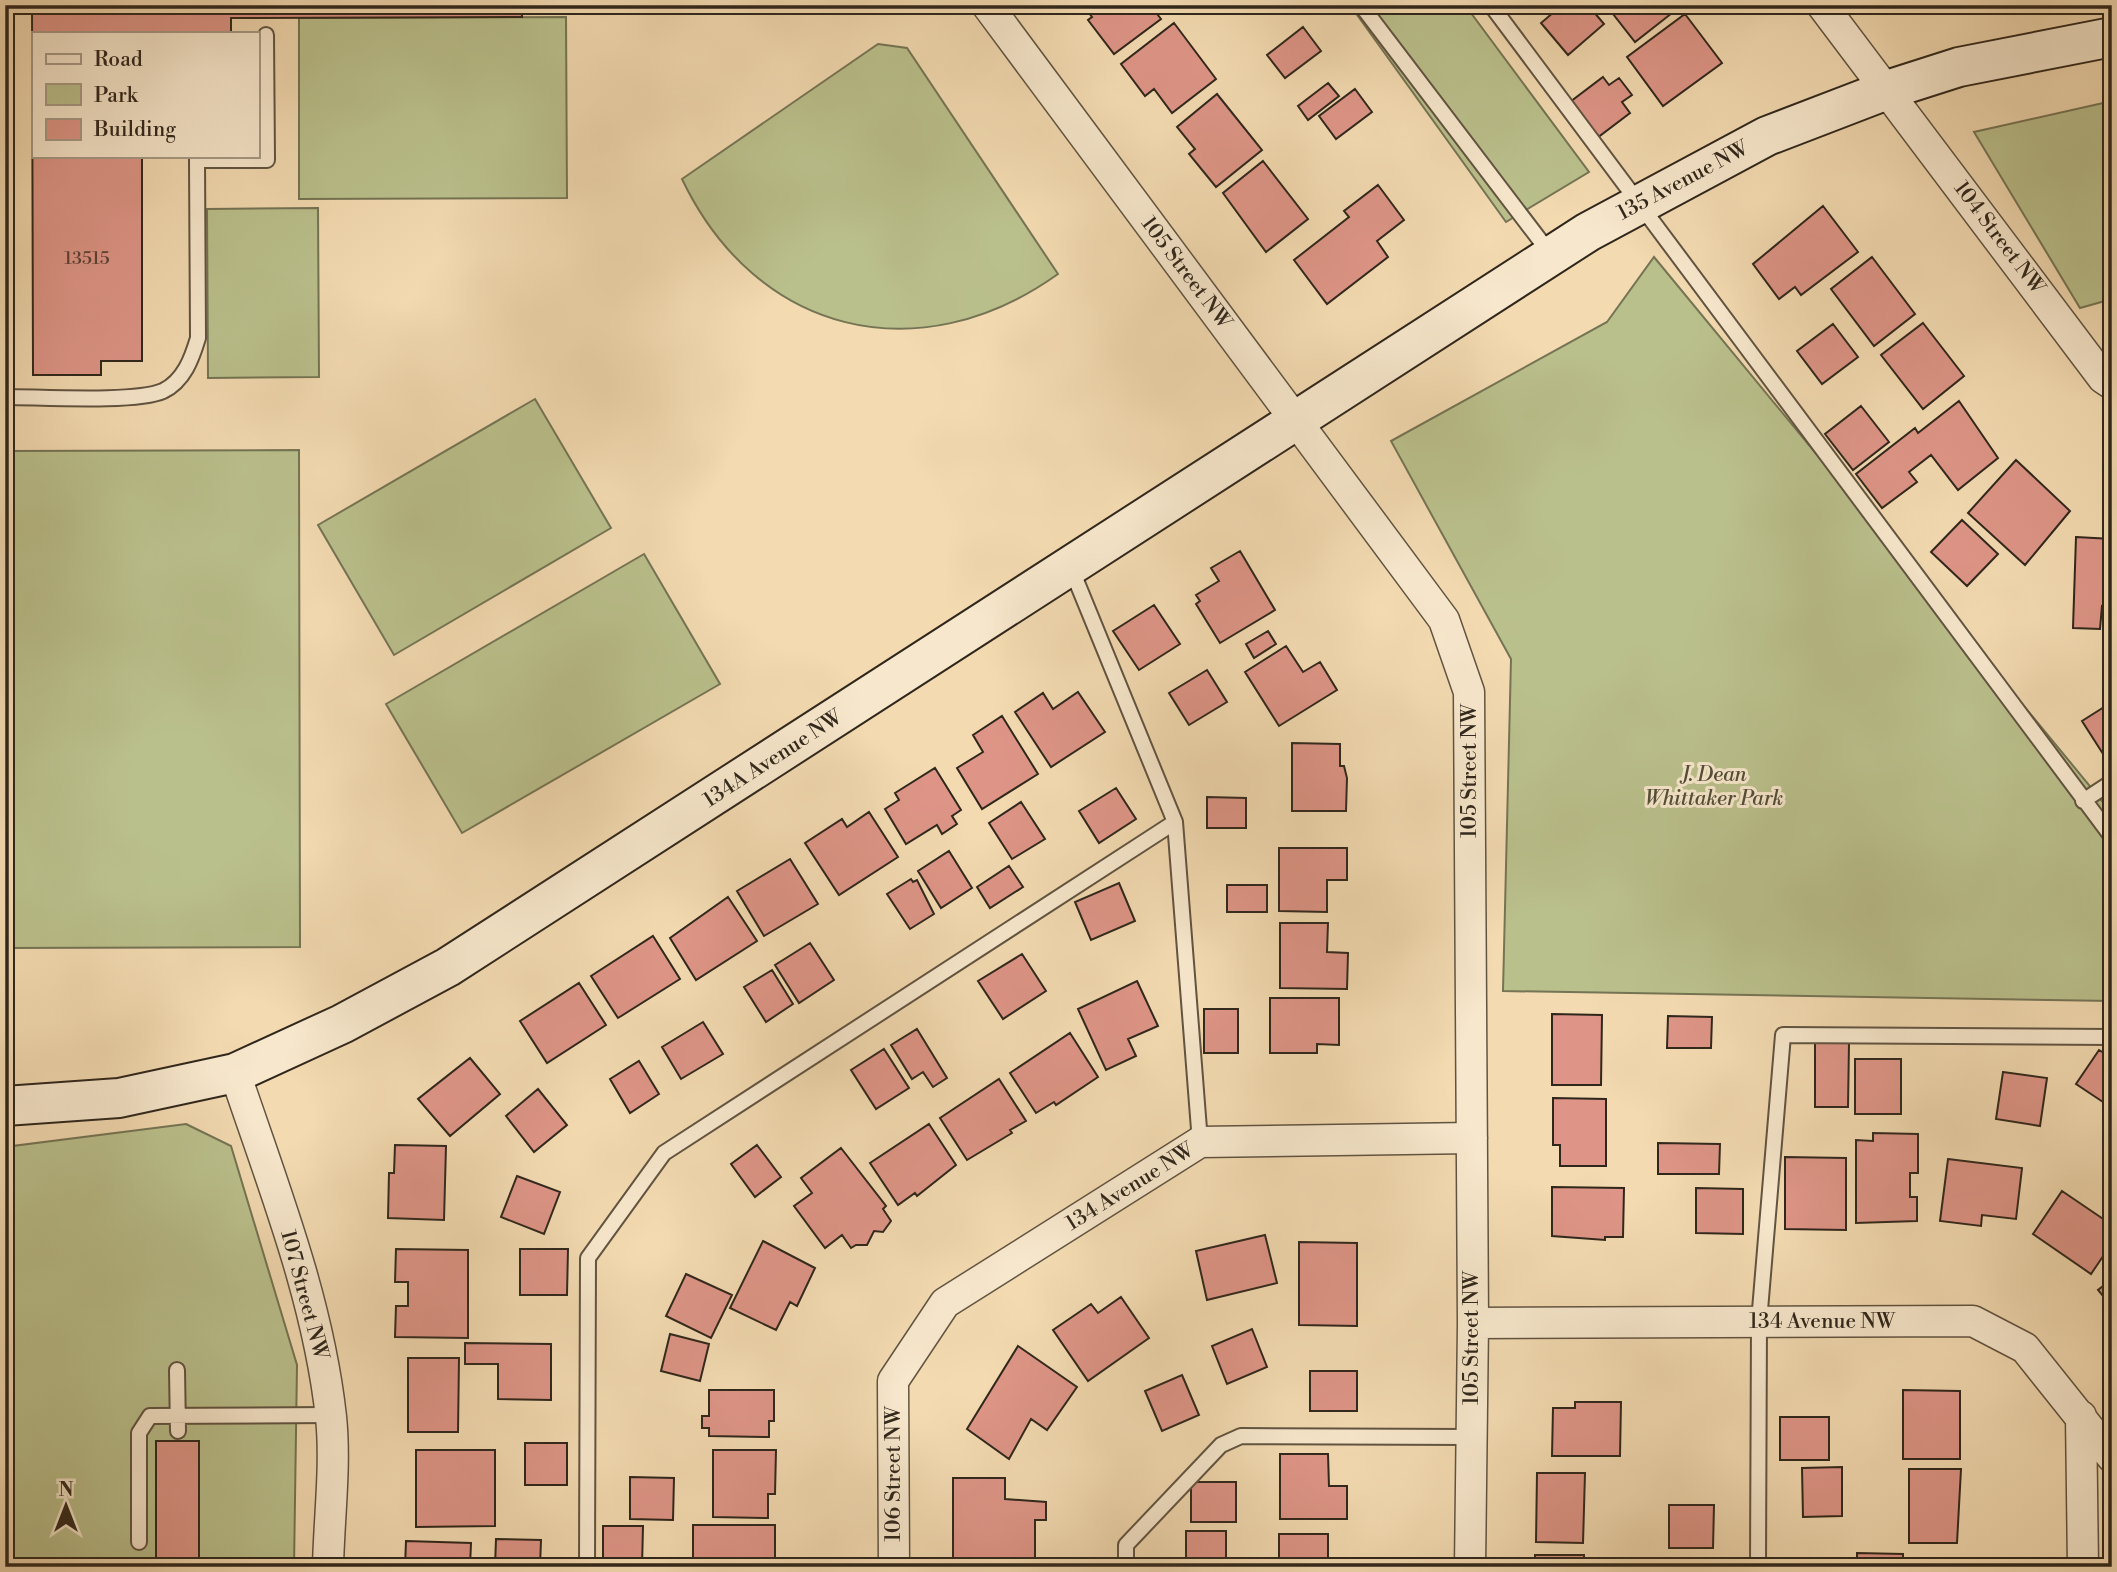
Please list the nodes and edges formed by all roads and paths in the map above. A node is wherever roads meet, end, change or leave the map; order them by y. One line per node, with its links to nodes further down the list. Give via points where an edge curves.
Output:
1 (987, 5): 12 (street, 105 Street NW)
2 (1361, 5): 9 (lane)
3 (1491, 5): 8 (lane)
4 (1822, 5): 7 (street, 104 Street NW)
5 (266, 35): 11 (lane, via 267,160 197,160 198,338 182,376 164,390 140,396)
6 (2112, 37): 7 (street, 135 Avenue NW, via 1959,67)
7 (1887, 90): 8 (street, 135 Avenue NW, via 1767,136); 10 (street, 104 Street NW, via 2103,378)
8 (1639, 204): 9 (street, 135 Avenue NW); 15 (lane)
9 (1552, 257): 12 (street, 135 Avenue NW)
10 (2112, 384)
11 (5, 397)
12 (1297, 422): 13 (street, 134A Avenue NW); 21 (street, 105 Street NW, via 1444,620 1469,692)
13 (1071, 567): 16 (lane); 19 (street, 134A Avenue NW, via 448,967 342,1024)
14 (2112, 782): 15 (lane)
15 (2083, 800): 17 (lane)
16 (1175, 822): 22 (lane); 34 (lane, via 664,1153 588,1258)
17 (2112, 837)
18 (2112, 1037): 24 (lane, via 1783,1035)
19 (235, 1073): 20 (street, via 120,1098); 27 (street, 107 Street NW, via 313,1308)
20 (5, 1106)
21 (1472, 1138): 22 (street, 134 Avenue NW); 23 (street, 105 Street NW)
22 (1200, 1142): 26 (street, 134 Avenue NW, via 945,1303)
23 (1473, 1322): 24 (street, 134 Avenue NW); 30 (street, 105 Street NW)
24 (1759, 1322): 28 (street, 134 Avenue NW, via 1973,1321 2025,1348); 38 (lane)
25 (177, 1370): 29 (lane)
26 (893, 1381): 35 (street, 106 Street NW)
27 (331, 1415): 29 (lane); 33 (street, 107 Street NW)
28 (2081, 1416): 31 (street, 134 Avenue NW); 39 (street)
29 (178, 1423): 32 (lane, via 150,1416 139,1433)
30 (1471, 1437): 36 (lane, via 1241,1436 1221,1445 1126,1545); 37 (street, 105 Street NW)
31 (2112, 1457)
32 (139, 1542)
33 (328, 1567)
34 (587, 1567)
35 (894, 1567)
36 (1126, 1567)
37 (1470, 1567)
38 (1758, 1567)
39 (2083, 1567)

